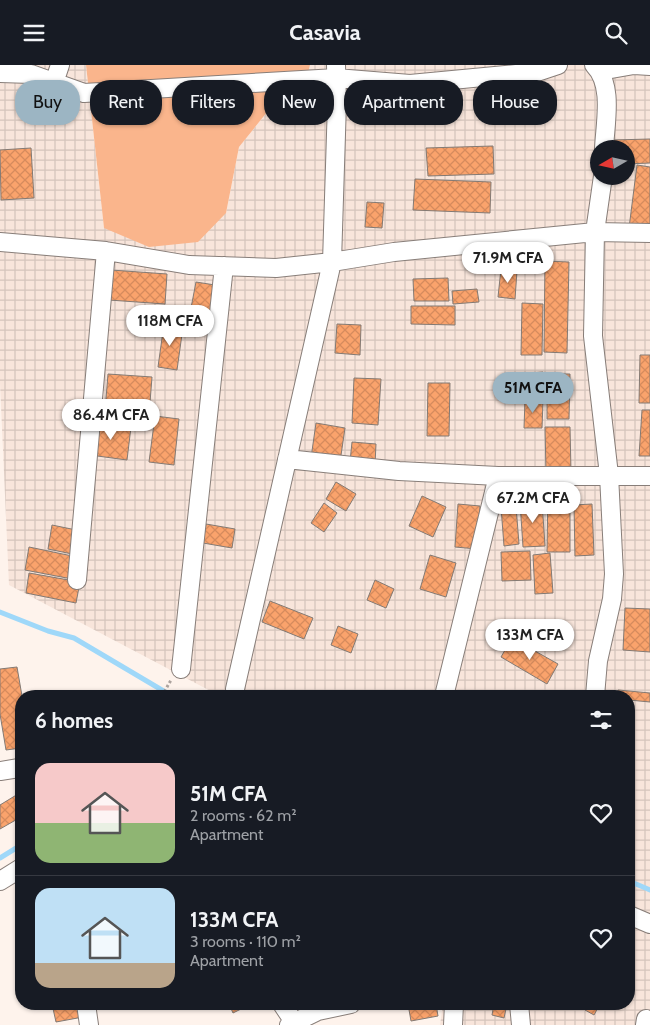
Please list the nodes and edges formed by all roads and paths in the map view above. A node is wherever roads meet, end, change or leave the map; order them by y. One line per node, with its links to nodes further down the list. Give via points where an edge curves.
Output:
1 (60, 65): 8 (street)
2 (558, 65): 5 (street, via 537,71 410,84)
3 (650, 66): 4 (street)
4 (597, 68): 10 (street, via 606,89)
5 (336, 72): 9 (street); 16 (street, via 338,102)
6 (0, 73): 7 (street, via 31,73)
7 (47, 80)
8 (55, 80)
9 (80, 92)
10 (604, 140)
11 (602, 185): 12 (street)
12 (595, 232): 13 (street); 16 (street, via 394,252); 19 (street, via 593,336)
13 (650, 233)
14 (0, 242): 15 (street)
15 (106, 251): 17 (street, via 170,263); 22 (street)
16 (332, 262): 17 (street, via 276,268); 18 (street)
17 (224, 267): 23 (street)
18 (287, 459): 20 (street, via 399,471); 25 (street)
19 (609, 475): 20 (street); 21 (street); 28 (street, via 614,574)
20 (498, 476): 27 (street)
21 (650, 476)
22 (78, 580)
23 (181, 669)
24 (168, 683): 26 (path)
25 (235, 689)
26 (165, 690)
27 (445, 690)
28 (596, 690)
29 (15, 769): 30 (street)
30 (0, 771)
31 (15, 872): 32 (street)
32 (0, 881)
33 (635, 918): 34 (street)
34 (650, 924)
35 (87, 1010): 41 (street)
36 (285, 1010): 40 (street)
37 (323, 1010): 40 (street)
38 (454, 1010): 42 (street)
39 (520, 1010): 43 (street)
40 (291, 1023)
41 (89, 1025)
42 (453, 1025)
43 (521, 1025)

